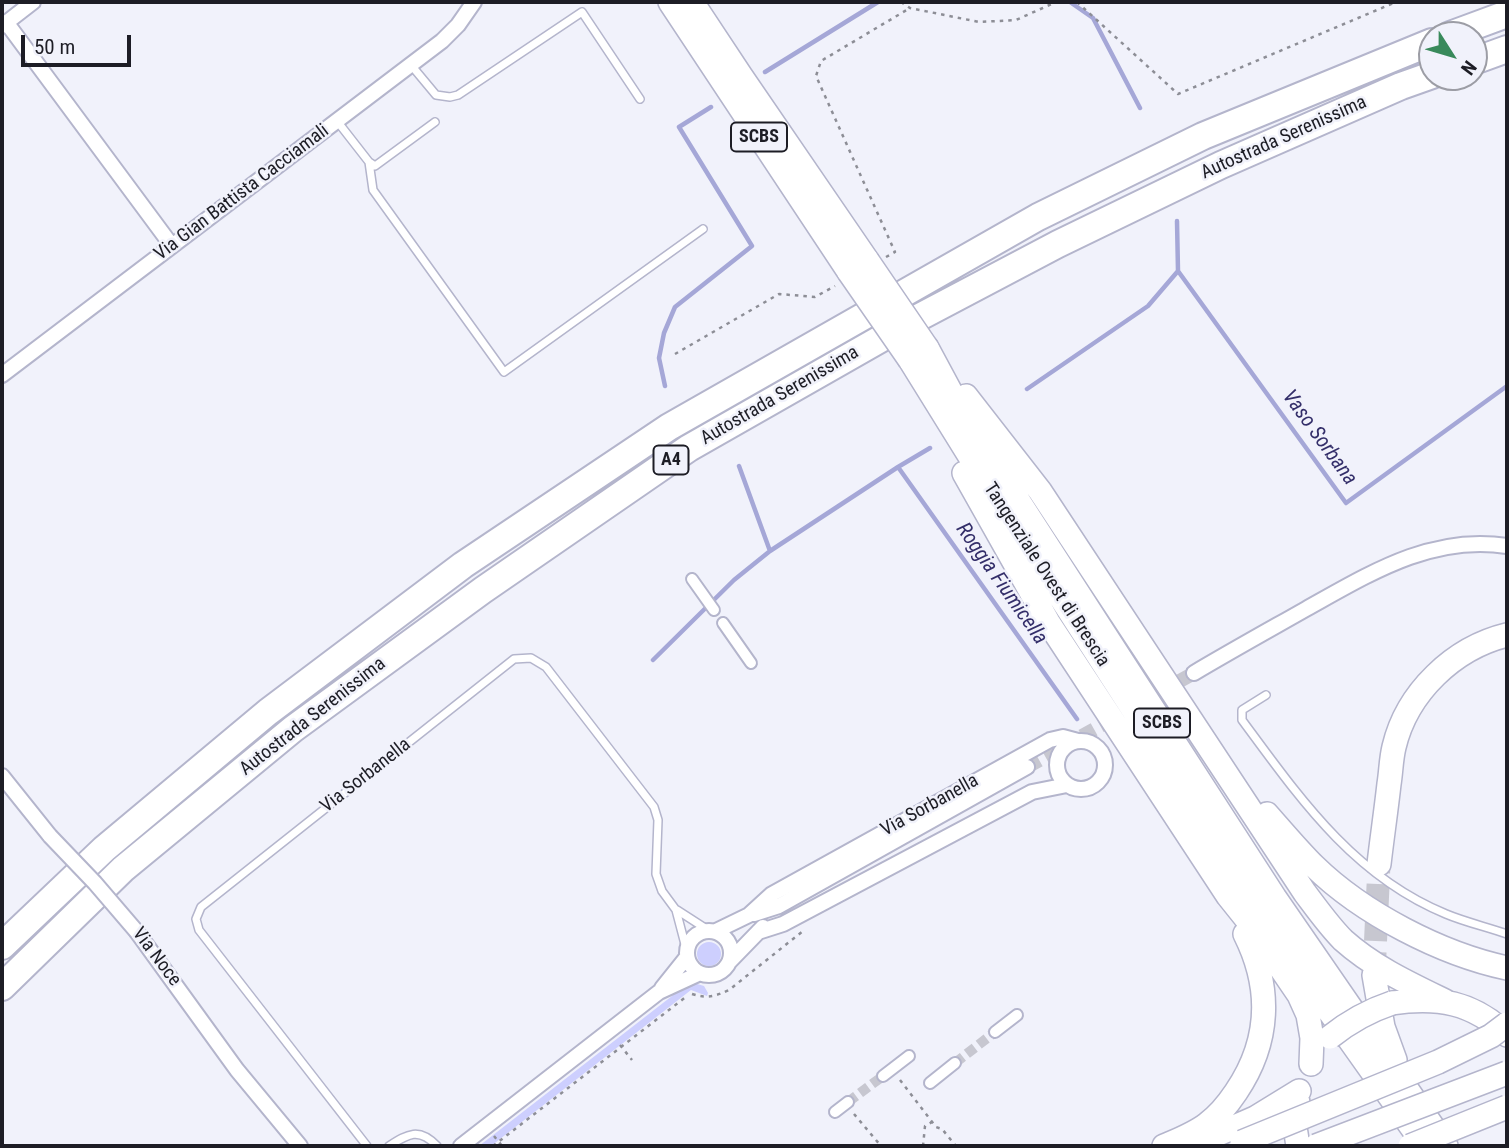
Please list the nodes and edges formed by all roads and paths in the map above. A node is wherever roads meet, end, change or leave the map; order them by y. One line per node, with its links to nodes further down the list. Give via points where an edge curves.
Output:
1 (33, 2): 11 (street)
2 (474, 2): 15 (street, Via Gian Battista Cacciamali, via 458,25)
3 (670, 2): 23 (highway, Tangenziale Ovest di Brescia / SCBS)
4 (692, 2): 23 (highway, Tangenziale Ovest di Brescia / SCBS)
5 (901, 2): 6 (path, via 910,8 979,22 1016,20)
6 (1056, 2)
7 (1077, 2): 8 (path, via 1178,94)
8 (1396, 2)
9 (1507, 14): 10 (highway)
10 (1488, 21)
11 (4, 24): 22 (street)
12 (1418, 48): 48 (highway, Autostrada Serenissima / A4, via 1203,136 1038,217 669,427 463,565 268,712 104,849)
13 (1507, 49): 14 (highway)
14 (1488, 56)
15 (411, 65): 17 (lane, via 436,95 458,95 582,12); 18 (street, Via Gian Battista Cacciamali)
16 (1418, 80): 54 (highway, Autostrada Serenissima / A4, via 1222,165 1058,244 689,448 293,729 123,869)
17 (640, 99)
18 (337, 121): 20 (lane); 22 (street, Via Gian Battista Cacciamali)
19 (435, 122): 20 (lane, via 375,166)
20 (369, 162): 21 (lane, via 373,190 504,372)
21 (703, 229)
22 (172, 246): 25 (street, Via Gian Battista Cacciamali)
23 (858, 266): 24 (highway, Tangenziale Ovest di Brescia / SCBS, bridge)
24 (918, 361): 29 (highway, via 1040,491); 40 (highway, via 968,481 1048,622); 67 (highway, Tangenziale Ovest di Brescia / SCBS, via 970,427); 87 (highway, Tangenziale Ovest di Brescia / SCBS, via 1315,991)
25 (3, 373)
26 (1507, 546): 33 (street, via 1469,544 1412,554 1373,571)
27 (692, 579): 28 (street)
28 (714, 610)
29 (1125, 622): 51 (highway, via 1165,665 1264,811 1315,867 1382,917 1451,951); 56 (highway, via 1342,939 1401,980)
30 (723, 623): 32 (street)
31 (1507, 635): 39 (highway, via 1460,654 1441,669 1407,714 1394,746)
32 (751, 663)
33 (1194, 673)
34 (1266, 695): 47 (lane, via 1242,710 1242,720 1315,817 1362,864 1446,914)
35 (1078, 741): 38 (street, via 1069,744 1058,759 1060,778); 38 (street, via 1088,741 1103,752 1105,771 1094,786 1075,789); 43 (street, Via Sorbanella, via 1050,740 772,894)
36 (1027, 767): 41 (street)
37 (2, 776): 73 (street, Via Noce, bridge, via 137,932 237,1070)
38 (1067, 785): 45 (street, via 1032,792 783,924)
39 (1379, 864)
40 (1228, 896): 62 (highway, via 1299,995 1308,1015); 82 (highway, via 1261,977 1262,1028 1256,1056 1228,1104 1208,1124)
41 (779, 906): 43 (street); 45 (street)
42 (676, 910): 44 (lane, Via Sorbanella); 49 (lane, Via Sorbanella); 74 (lane, Via Sorbanella, via 656,874 658,820 654,807 546,667 531,658 513,659 201,907 196,919 199,930)
43 (749, 915): 44 (street, Via Sorbanella)
44 (712, 931): 49 (street, via 698,933); 50 (street, via 729,943)
45 (758, 932): 50 (street)
46 (800, 933): 78 (path, via 729,990 703,998 690,993)
47 (1507, 934)
48 (2, 946)
49 (686, 953): 52 (street); 55 (street)
50 (730, 961): 52 (street, via 718,974)
51 (1507, 968)
52 (698, 974): 55 (street)
53 (1374, 975): 67 (highway, via 1383,1027)
54 (2, 987)
55 (659, 992): 77 (street)
56 (1446, 1001): 58 (highway); 62 (highway, bridge, via 1418,999 1369,1010 1331,1037)
57 (1017, 1016): 59 (street)
58 (1504, 1026): 72 (highway, bridge, via 1438,1062)
59 (995, 1032)
60 (909, 1056): 63 (street)
61 (955, 1063): 65 (street)
62 (1311, 1064): 66 (highway)
63 (887, 1072): 71 (path)
64 (1507, 1073): 85 (highway, bridge)
65 (930, 1083)
66 (1299, 1091): 83 (highway, via 1255,1118); 84 (highway)
67 (1407, 1093): 88 (highway, Tangenziale Ovest di Brescia / SCBS)
68 (847, 1103): 70 (street); 79 (path)
69 (1507, 1107): 86 (highway, bridge)
70 (835, 1112)
71 (932, 1122): 80 (path, via 925,1126); 81 (path)
72 (1237, 1144)
73 (300, 1146)
74 (367, 1146)
75 (388, 1146): 76 (lane, via 417,1134 429,1137)
76 (437, 1146)
77 (461, 1146)
78 (493, 1146)
79 (880, 1146)
80 (923, 1146)
81 (956, 1146)
82 (1164, 1146)
83 (1190, 1146)
84 (1298, 1146)
85 (1316, 1146)
86 (1409, 1146)
87 (1425, 1146)
88 (1446, 1146)

